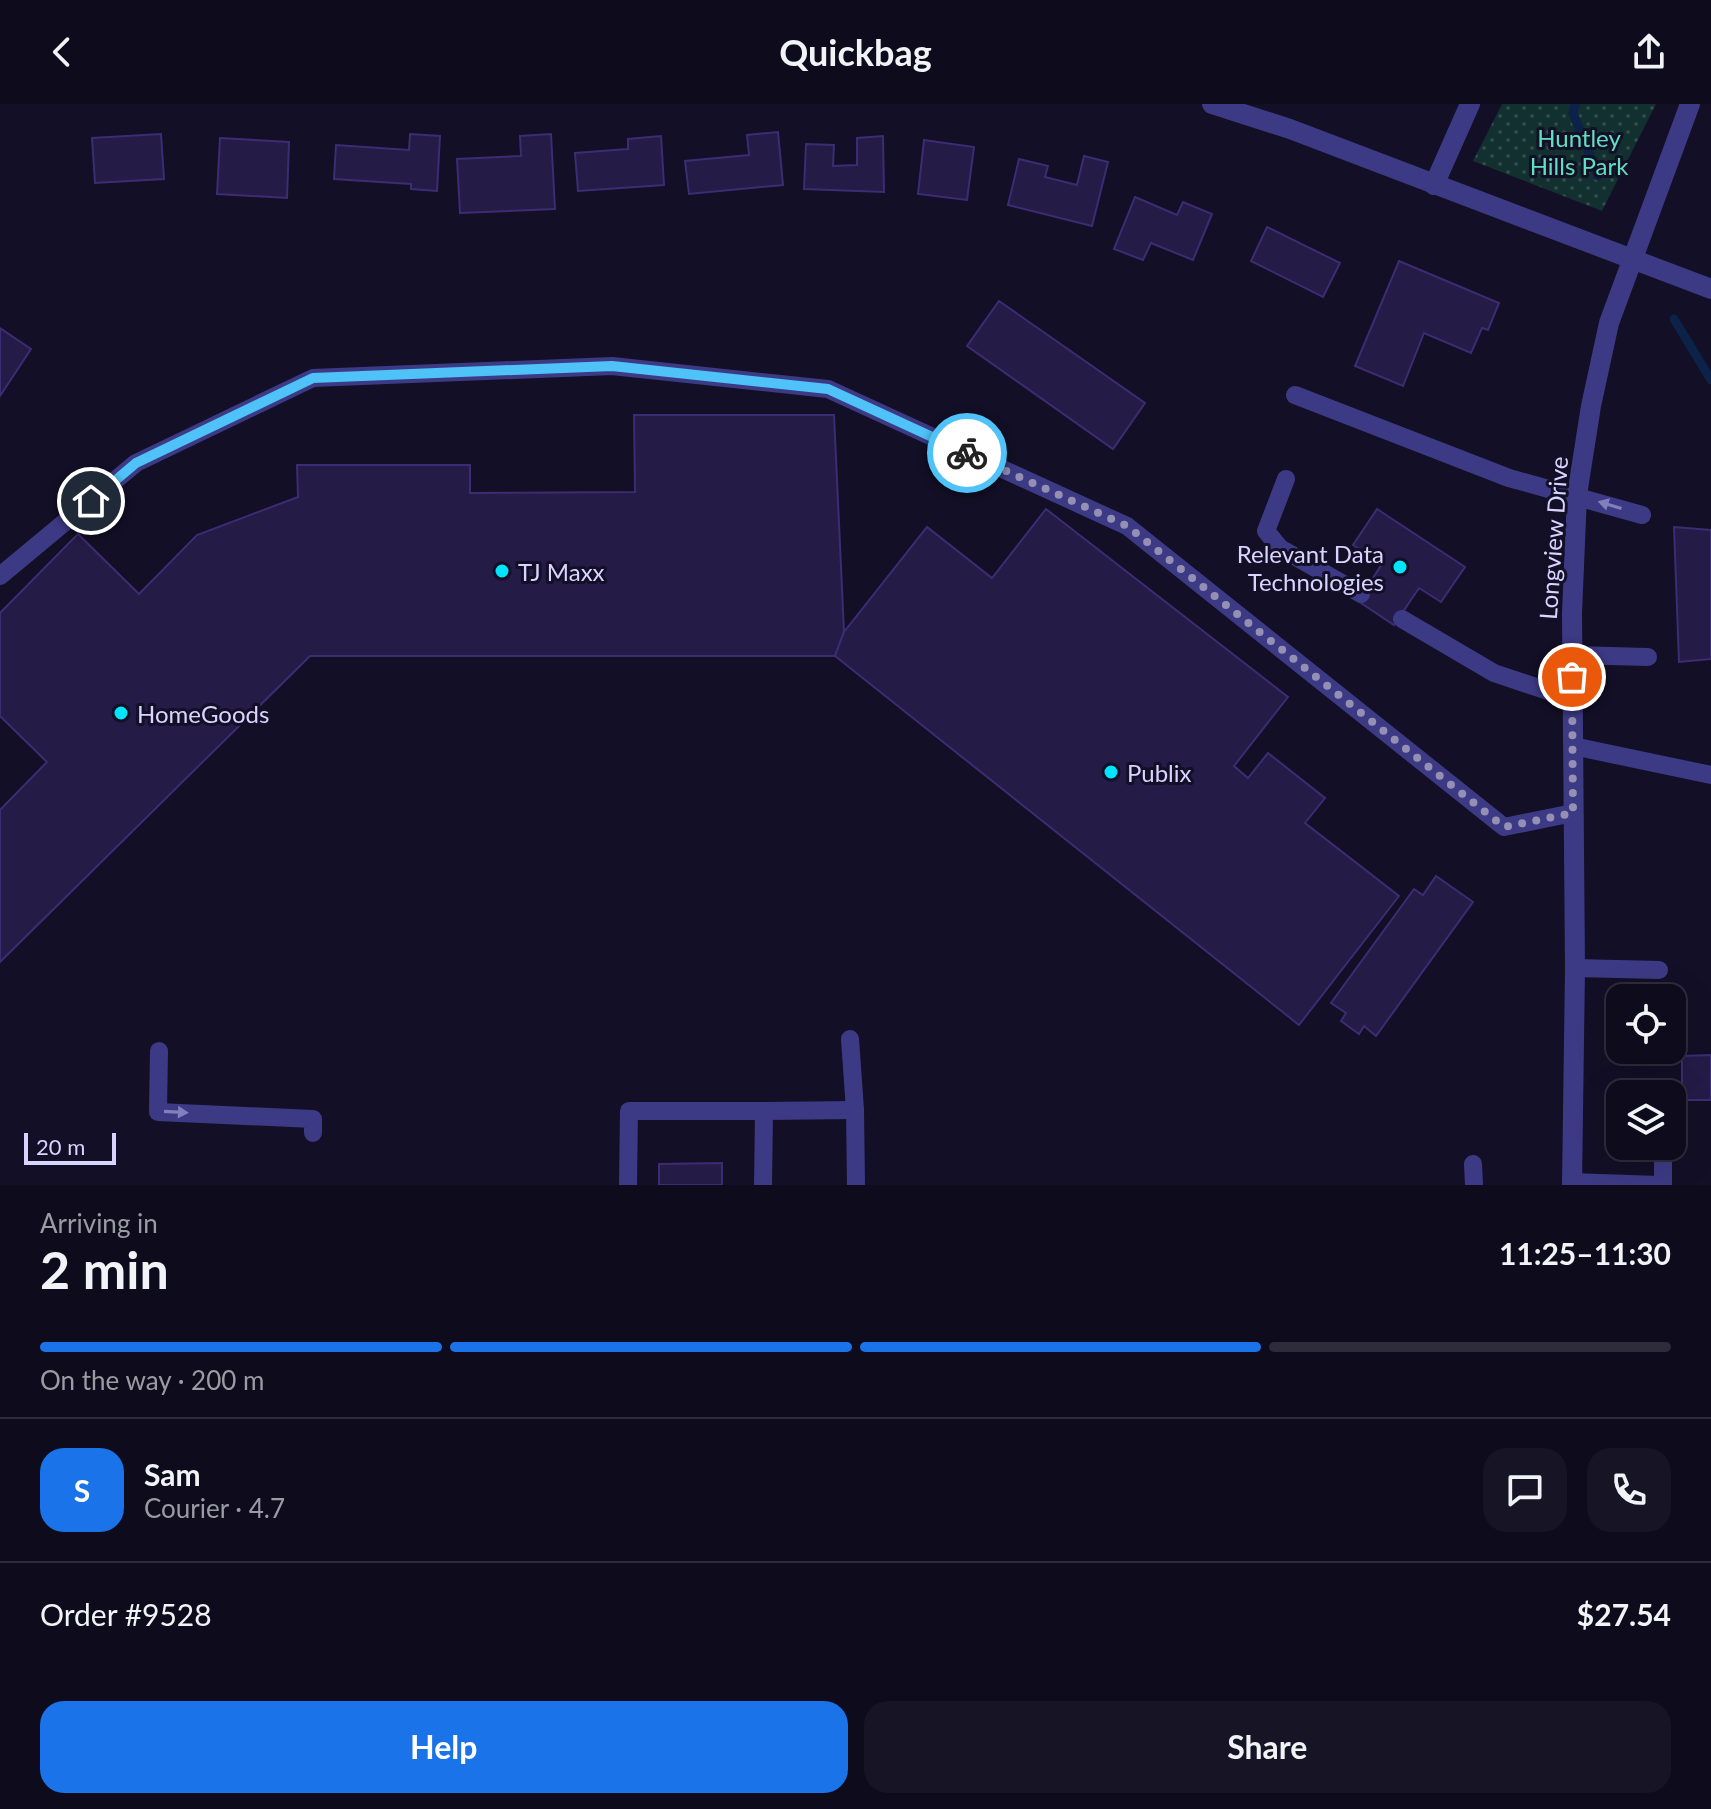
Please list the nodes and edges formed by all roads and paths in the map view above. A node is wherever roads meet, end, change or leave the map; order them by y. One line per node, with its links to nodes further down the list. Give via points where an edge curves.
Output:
1 (1212, 104): 4 (street)
2 (1470, 104): 4 (street)
3 (1690, 104): 5 (street, Longview Drive)
4 (1434, 185): 5 (street)
5 (1632, 260): 6 (street); 9 (street, Longview Drive, via 1609,323)
6 (1711, 289)
7 (1295, 395): 9 (lane, via 1509,478)
8 (1286, 479): 12 (lane, via 1266,531 1280,548)
9 (1577, 495): 10 (lane, one-way to 9); 14 (street, Longview Drive)
10 (1642, 515)
11 (0, 576): 19 (lane, via 136,463 313,378 612,366 828,389 1127,526 1504,827)
12 (1361, 594)
13 (1402, 619): 16 (lane, via 1494,673)
14 (1572, 655): 15 (lane); 16 (street, Longview Drive)
15 (1648, 657)
16 (1572, 699): 17 (street, Longview Drive)
17 (1573, 746): 18 (lane); 19 (street, Longview Drive)
18 (1711, 775)
19 (1573, 813): 20 (street, Longview Drive)
20 (1575, 968): 21 (lane); 29 (street, Longview Drive)
21 (1659, 970)
22 (850, 1039): 24 (lane)
23 (159, 1051): 26 (lane, one-way to 26, via 158,1112 313,1119)
24 (855, 1110): 25 (lane); 32 (lane)
25 (764, 1111): 30 (lane, via 629,1111); 31 (lane)
26 (313, 1133)
27 (1663, 1161): 34 (lane)
28 (1473, 1164): 33 (lane)
29 (1572, 1184): 34 (lane)
30 (628, 1185)
31 (763, 1185)
32 (856, 1185)
33 (1474, 1185)
34 (1661, 1185)

